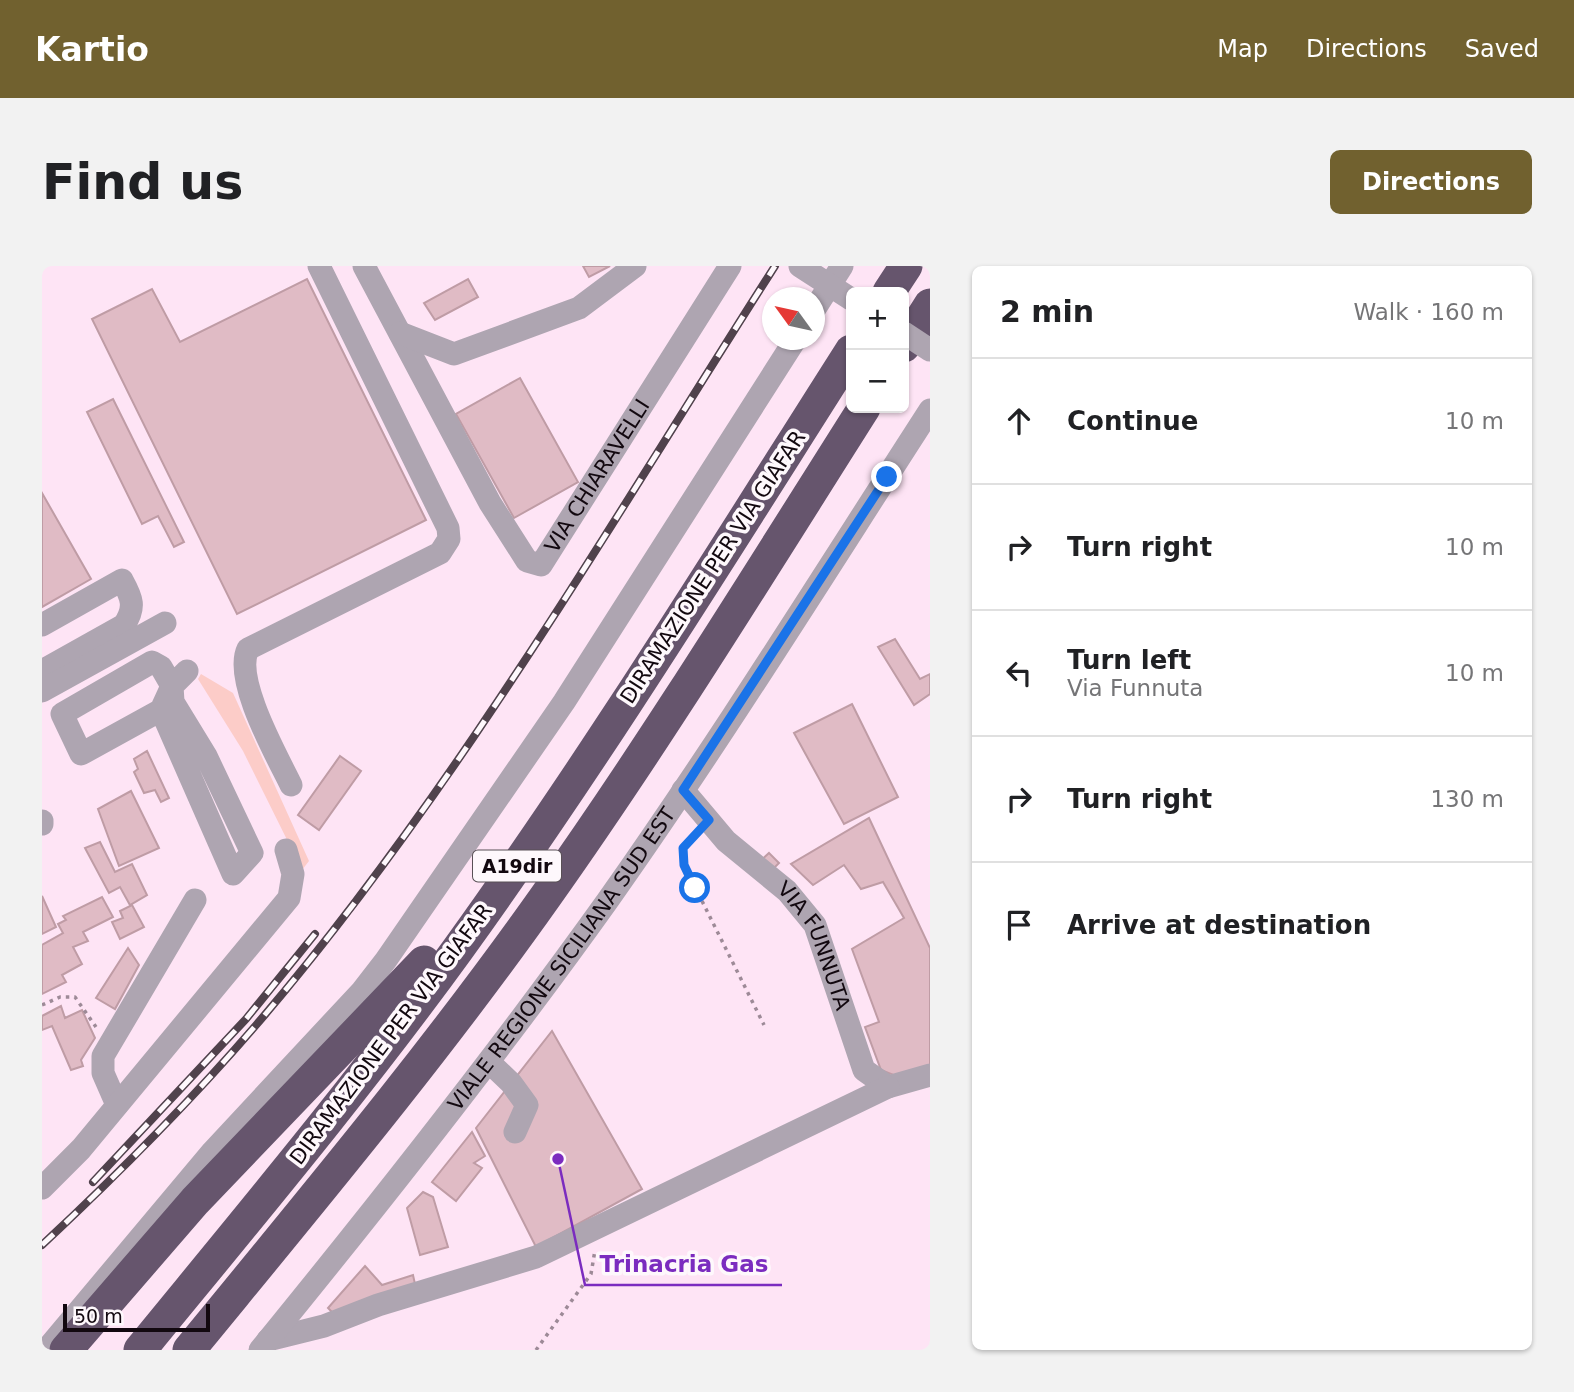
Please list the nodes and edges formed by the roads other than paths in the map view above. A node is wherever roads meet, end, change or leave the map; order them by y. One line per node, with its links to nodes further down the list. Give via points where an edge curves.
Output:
1 (319, 266): 27 (street, via 450,534 440,553 248,649 245,664 252,701)
2 (364, 266): 12 (street, VIA CHIARAVELLI)
3 (635, 266): 12 (street, via 579,308 454,354)
4 (730, 266): 12 (street, VIA CHIARAVELLI, via 541,565 527,561 490,503)
5 (800, 266): 10 (street, bridge)
6 (842, 266): 9 (street)
7 (906, 266): 8 (highway)
8 (892, 287)
9 (825, 293)
10 (846, 296)
11 (930, 305): 14 (highway)
12 (400, 333)
13 (909, 336): 16 (street, bridge)
14 (909, 338)
15 (790, 350): 38 (street, via 564,702 386,960 159,1212)
16 (930, 350)
17 (846, 359): 22 (highway, DIRAMAZIONE PER VIA GIAFAR / A19dir)
18 (930, 410): 28 (street, VIALE REGIONE SICILIANA SUD EST)
19 (861, 413): 41 (highway, DIRAMAZIONE PER VIA GIAFAR / A19dir, via 547,896 370,1129)
20 (165, 623): 25 (street)
21 (42, 625): 23 (street, via 122,580 133,598 132,613 124,625)
22 (649, 668): 39 (highway, via 439,946 195,1201); 40 (highway, DIRAMAZIONE PER VIA GIAFAR / A19dir, via 456,952 359,1080)
23 (42, 671)
24 (180, 678): 26 (street); 26 (street, via 152,662 62,714 81,754); 26 (street, via 173,702 206,756 253,853 233,874)
25 (42, 691)
26 (161, 710)
27 (291, 785)
28 (683, 790): 31 (street, VIALE REGIONE SICILIANA SUD EST); 33 (street, VIA FUNNUTA, via 726,841 787,891 815,925 864,1070)
29 (286, 850): 34 (street, via 293,874 289,898)
30 (195, 900): 34 (street, via 103,1056 103,1073)
31 (489, 1062): 35 (street, via 527,1105); 37 (street, VIALE REGIONE SICILIANA SUD EST)
32 (930, 1075): 33 (street)
33 (888, 1087): 37 (street, via 536,1257)
34 (117, 1105): 36 (street)
35 (515, 1132)
36 (42, 1188)
37 (264, 1345)
38 (46, 1350)
39 (66, 1350)
40 (140, 1350)
41 (189, 1350)

